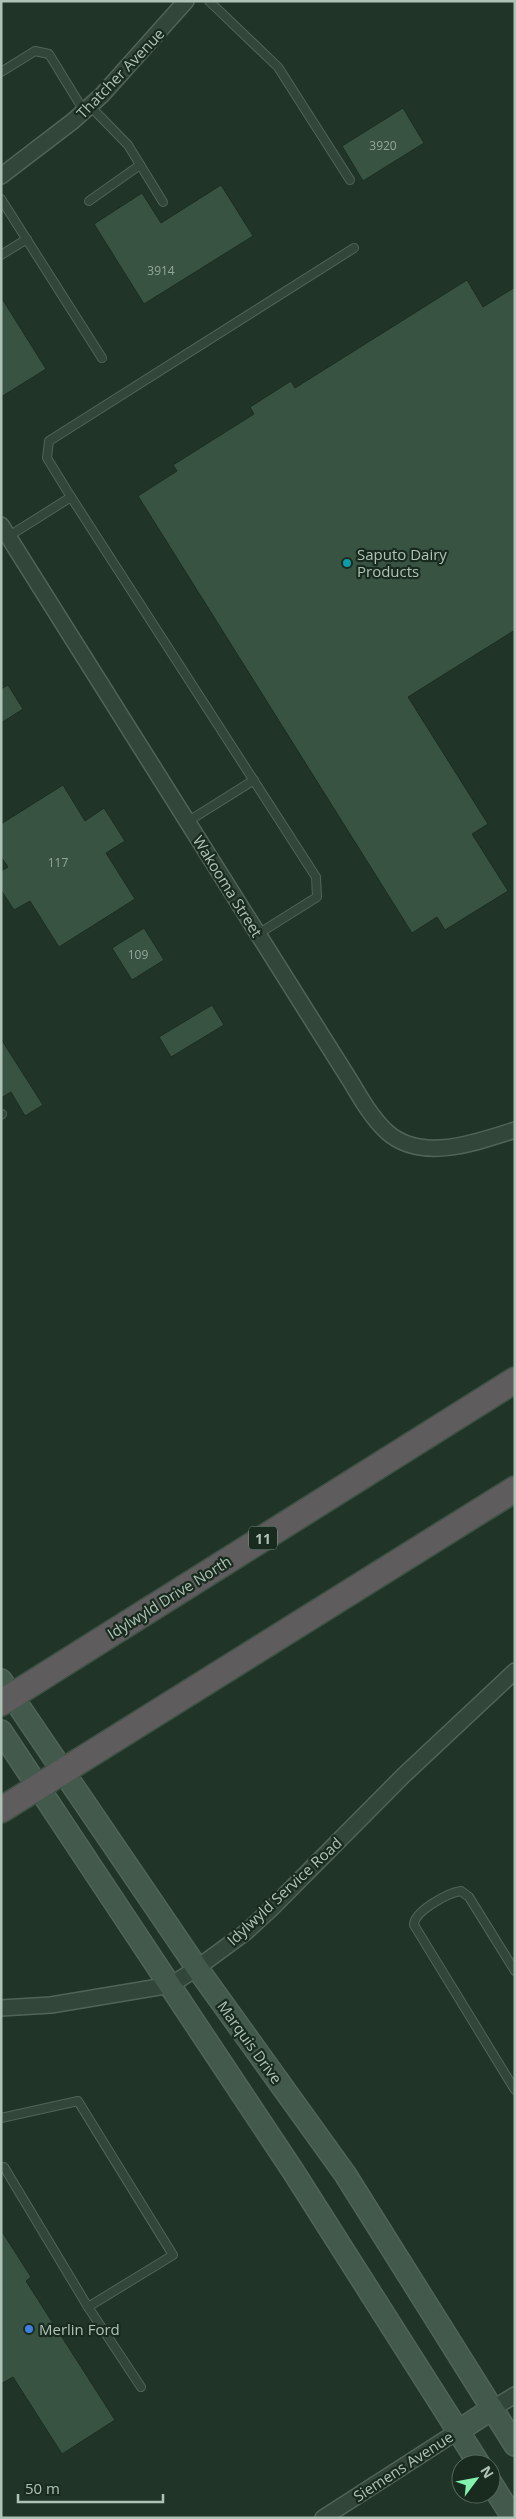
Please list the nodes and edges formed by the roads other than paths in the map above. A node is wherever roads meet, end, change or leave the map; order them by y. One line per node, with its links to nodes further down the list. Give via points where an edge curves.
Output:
1 (186, 1): 4 (street, Thatcher Avenue)
2 (208, 1): 7 (lane, via 278,67)
3 (1, 72): 4 (lane, via 35,51 49,54)
4 (87, 109): 5 (lane, via 128,145); 6 (street, Thatcher Avenue)
5 (140, 165): 9 (lane); 10 (lane)
6 (1, 176)
7 (350, 180)
8 (1, 199): 11 (lane)
9 (89, 201)
10 (163, 202)
11 (27, 239): 13 (lane); 14 (lane)
12 (354, 248): 15 (lane, via 49,441 47,458)
13 (1, 255)
14 (102, 358)
15 (71, 497): 16 (lane); 17 (lane)
16 (5, 530): 18 (street, Wakooma Street)
17 (254, 780): 18 (lane); 19 (lane, via 316,876 317,897)
18 (187, 822): 19 (street, Wakooma Street)
19 (258, 934): 20 (street, Wakooma Street, via 368,1109 388,1132 413,1145 439,1148 461,1147)
20 (515, 1130)
21 (515, 1380): 24 (highway, Idylwyld Drive North / 11)
22 (515, 1489): 26 (highway)
23 (515, 1671): 29 (street, Idylwyld Service Road, via 404,1775 272,1908)
24 (5, 1693): 26 (main road, Marquis Drive)
25 (1, 1731): 27 (main road)
26 (62, 1772): 27 (highway); 29 (main road, Marquis Drive)
27 (37, 1787): 28 (highway); 31 (main road)
28 (1, 1810)
29 (197, 1968): 31 (street, Idylwyld Service Road); 39 (main road, Marquis Drive, via 345,2174)
30 (515, 1971): 33 (lane, via 461,1891 454,1892 414,1918 414,1925)
31 (171, 1985): 32 (street, Idylwyld Service Road, via 51,2005); 40 (main road)
32 (1, 2008)
33 (514, 2086)
34 (1, 2118): 36 (lane, via 78,2101 173,2255)
35 (1, 2168): 36 (lane, via 4,2167)
36 (88, 2306): 37 (lane)
37 (141, 2387)
38 (515, 2395): 39 (street)
39 (492, 2409): 40 (main road); 41 (main road, Marquis Drive)
40 (458, 2431): 42 (main road); 44 (street, Siemens Avenue)
41 (515, 2445)
42 (473, 2454)
43 (501, 2499): 45 (main road)
44 (323, 2518)
45 (513, 2518)

